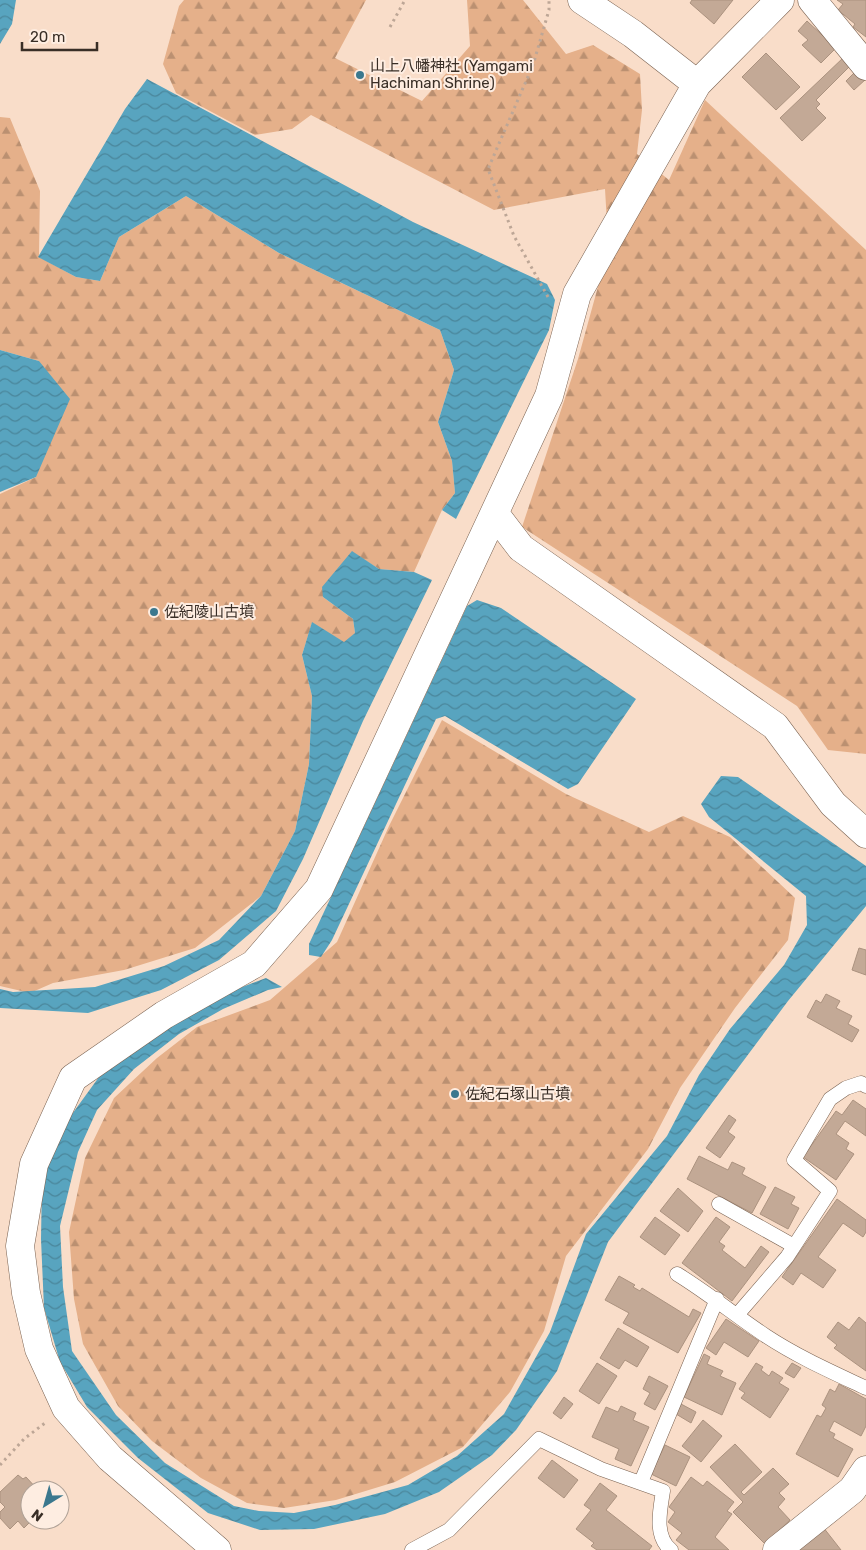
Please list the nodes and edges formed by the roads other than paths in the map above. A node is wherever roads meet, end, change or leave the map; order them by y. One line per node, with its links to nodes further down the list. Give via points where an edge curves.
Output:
1 (582, 0): 5 (street, via 633,34)
2 (780, 0): 5 (street)
3 (812, 0): 4 (street)
4 (866, 66)
5 (696, 84): 6 (street, via 577,294 549,396)
6 (495, 514): 7 (street, via 521,548 775,726 833,804); 11 (street, via 319,889 254,964 164,1015 73,1078 34,1164 20,1246)
7 (866, 834)
8 (866, 1086): 10 (lane, via 862,1083 846,1088 830,1099 794,1160 830,1191)
9 (719, 1204): 10 (lane)
10 (794, 1246): 14 (lane)
11 (11, 1260): 18 (street, via 26,1294 39,1349 66,1408 110,1458)
12 (677, 1274): 13 (lane)
13 (717, 1299): 14 (lane); 17 (lane)
14 (737, 1315): 15 (lane, via 813,1363)
15 (866, 1388)
16 (865, 1475): 21 (street, via 852,1490)
17 (641, 1482): 19 (lane, via 601,1469 539,1439 449,1530); 20 (lane, via 663,1491 659,1521 664,1543)
18 (217, 1550)
19 (412, 1550)
20 (672, 1550)
21 (777, 1550)

